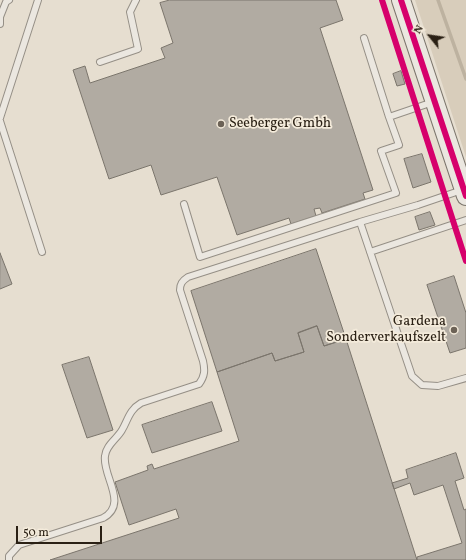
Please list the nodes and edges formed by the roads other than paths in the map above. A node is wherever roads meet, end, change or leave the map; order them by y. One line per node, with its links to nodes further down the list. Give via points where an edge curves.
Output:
1 (38, 0): 10 (lane)
2 (136, 0): 7 (lane, via 130,12 138,49)
3 (401, 0): 8 (street)
4 (7, 1): 5 (lane, via 0,17)
5 (0, 24)
6 (364, 38): 9 (lane)
7 (100, 62)
8 (435, 102): 9 (lane); 11 (street)
9 (389, 117): 12 (lane, via 399,145 382,151 396,193 200,256)
10 (0, 119): 15 (lane)
11 (465, 193): 14 (lane)
12 (184, 204)
13 (466, 220): 16 (lane)
14 (360, 222): 16 (lane); 18 (lane, via 183,280 180,290 203,361 203,378 199,384 141,403 130,412 122,431 105,454 115,502 110,514 19,545)
15 (42, 252)
16 (370, 252): 17 (lane, via 412,376 422,385 438,386)
17 (466, 378)
18 (9, 560)

